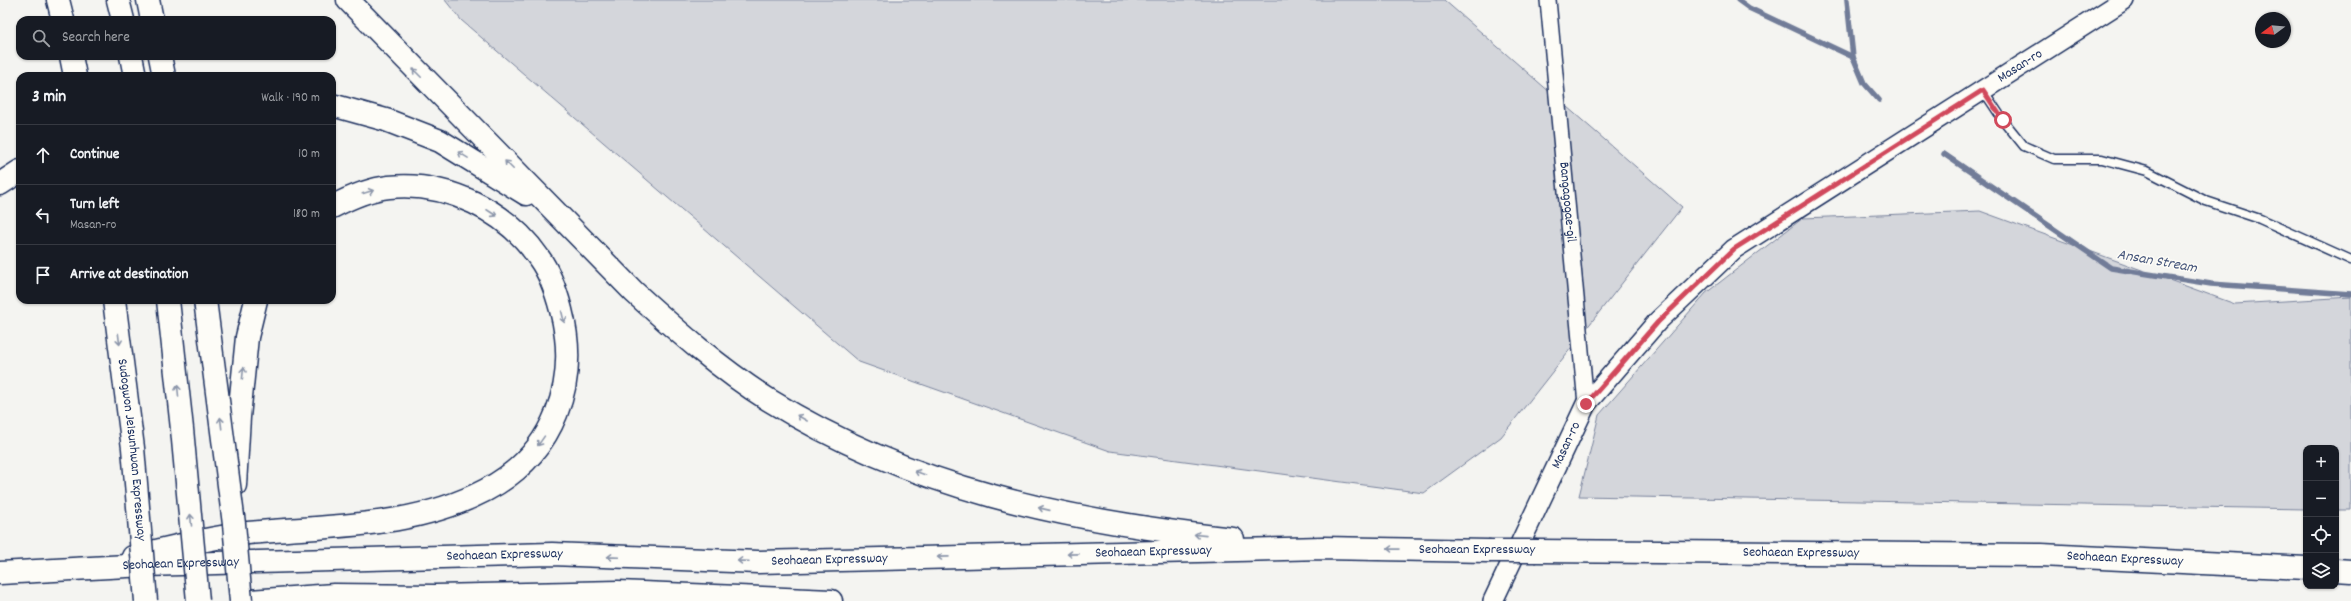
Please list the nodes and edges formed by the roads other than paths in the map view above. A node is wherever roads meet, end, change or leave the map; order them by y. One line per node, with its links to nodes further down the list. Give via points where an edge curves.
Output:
1 (58, 0): 7 (highway)
2 (118, 0): 8 (highway)
3 (148, 0): 9 (highway)
4 (348, 0): 21 (highway, one-way to 4)
5 (1548, 0): 27 (street, Bangagogae-gil)
6 (2124, 0): 16 (street, Masan-ro)
7 (62, 16)
8 (122, 16)
9 (151, 16)
10 (72, 60): 13 (highway)
11 (132, 60): 14 (highway)
12 (161, 60): 15 (highway)
13 (75, 72)
14 (134, 72)
15 (163, 72)
16 (1983, 90): 22 (lane, via 2024,146 2054,159 2102,159 2147,171 2206,200 2260,219); 27 (street, Masan-ro, via 1734,249 1658,322)
17 (336, 106): 21 (highway, one-way to 17, via 440,141 386,120)
18 (16, 174): 19 (highway)
19 (0, 184)
20 (336, 205): 31 (highway, one-way to 31, via 388,187 434,189 449,192 480,206 518,233 549,274 566,330 566,383 560,407 546,435 521,465 503,480 488,490 447,508 412,517 361,524 216,538)
21 (556, 212): 29 (highway, one-way to 21, via 1172,532 1044,510 970,491 912,470 848,442 768,399 684,338 634,292)
22 (2351, 260)
23 (115, 304): 35 (highway, Sudogwon Je1sunhwan Expressway, one-way to 35, bridge, via 133,448)
24 (168, 304): 36 (highway, one-way to 24, bridge)
25 (206, 304): 28 (highway, one-way to 25, bridge)
26 (255, 304): 28 (highway, one-way to 26, bridge, via 239,417 247,337)
27 (1586, 404): 40 (street, Masan-ro)
28 (234, 524): 37 (highway, bridge)
29 (1322, 548): 30 (highway, Seohaean Expressway, one-way to 29, bridge, via 2042,555); 31 (highway, Seohaean Expressway, one-way to 31, via 758,562 552,554)
30 (2303, 568)
31 (88, 569): 34 (highway, Seohaean Expressway)
32 (2339, 570): 33 (highway)
33 (2351, 571)
34 (0, 573)
35 (146, 601)
36 (198, 601)
37 (241, 601)
38 (249, 601): 39 (highway, via 334,595 436,596 618,592)
39 (832, 601)
40 (1493, 601)

